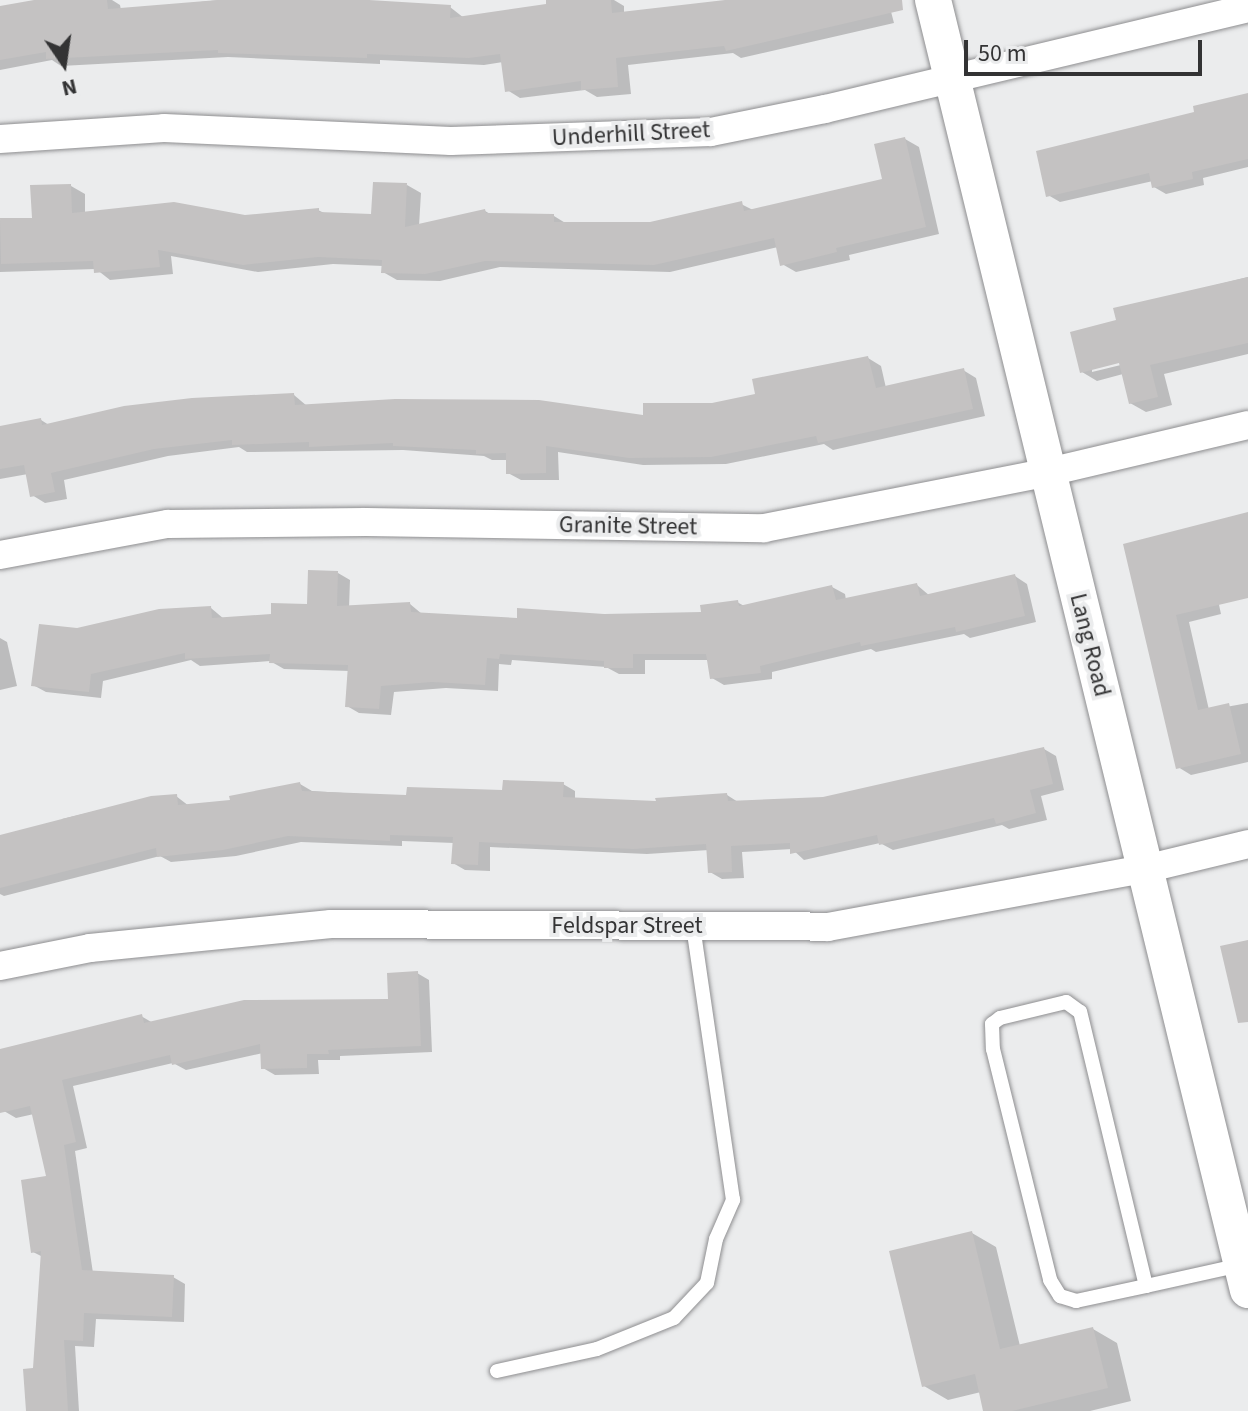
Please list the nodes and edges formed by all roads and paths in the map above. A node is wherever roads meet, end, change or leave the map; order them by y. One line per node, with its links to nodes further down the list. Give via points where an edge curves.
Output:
1 (933, 0): 3 (street, Lang Road)
2 (1248, 8): 3 (street, Underhill Street)
3 (953, 79): 4 (street, Underhill Street, via 711,132 451,141 164,128); 6 (street, Lang Road)
4 (0, 139)
5 (1248, 425): 6 (street, Granite Street)
6 (1049, 472): 7 (street, Granite Street, via 764,528 168,524); 9 (street, Lang Road)
7 (0, 555)
8 (1248, 844): 9 (street, Feldspar Street)
9 (1145, 869): 10 (street, Feldspar Street, via 828,927); 12 (street, Lang Road)
10 (693, 926): 11 (street, Feldspar Street, via 331,924 90,948); 14 (lane, via 733,1200 716,1239 707,1283 674,1318 597,1349)
11 (0, 966)
12 (1246, 1272): 13 (lane)
13 (1146, 1286): 13 (lane, via 1076,1301 1054,1289 990,1035 1000,1018 1066,1002 1080,1012)
14 (497, 1371)

